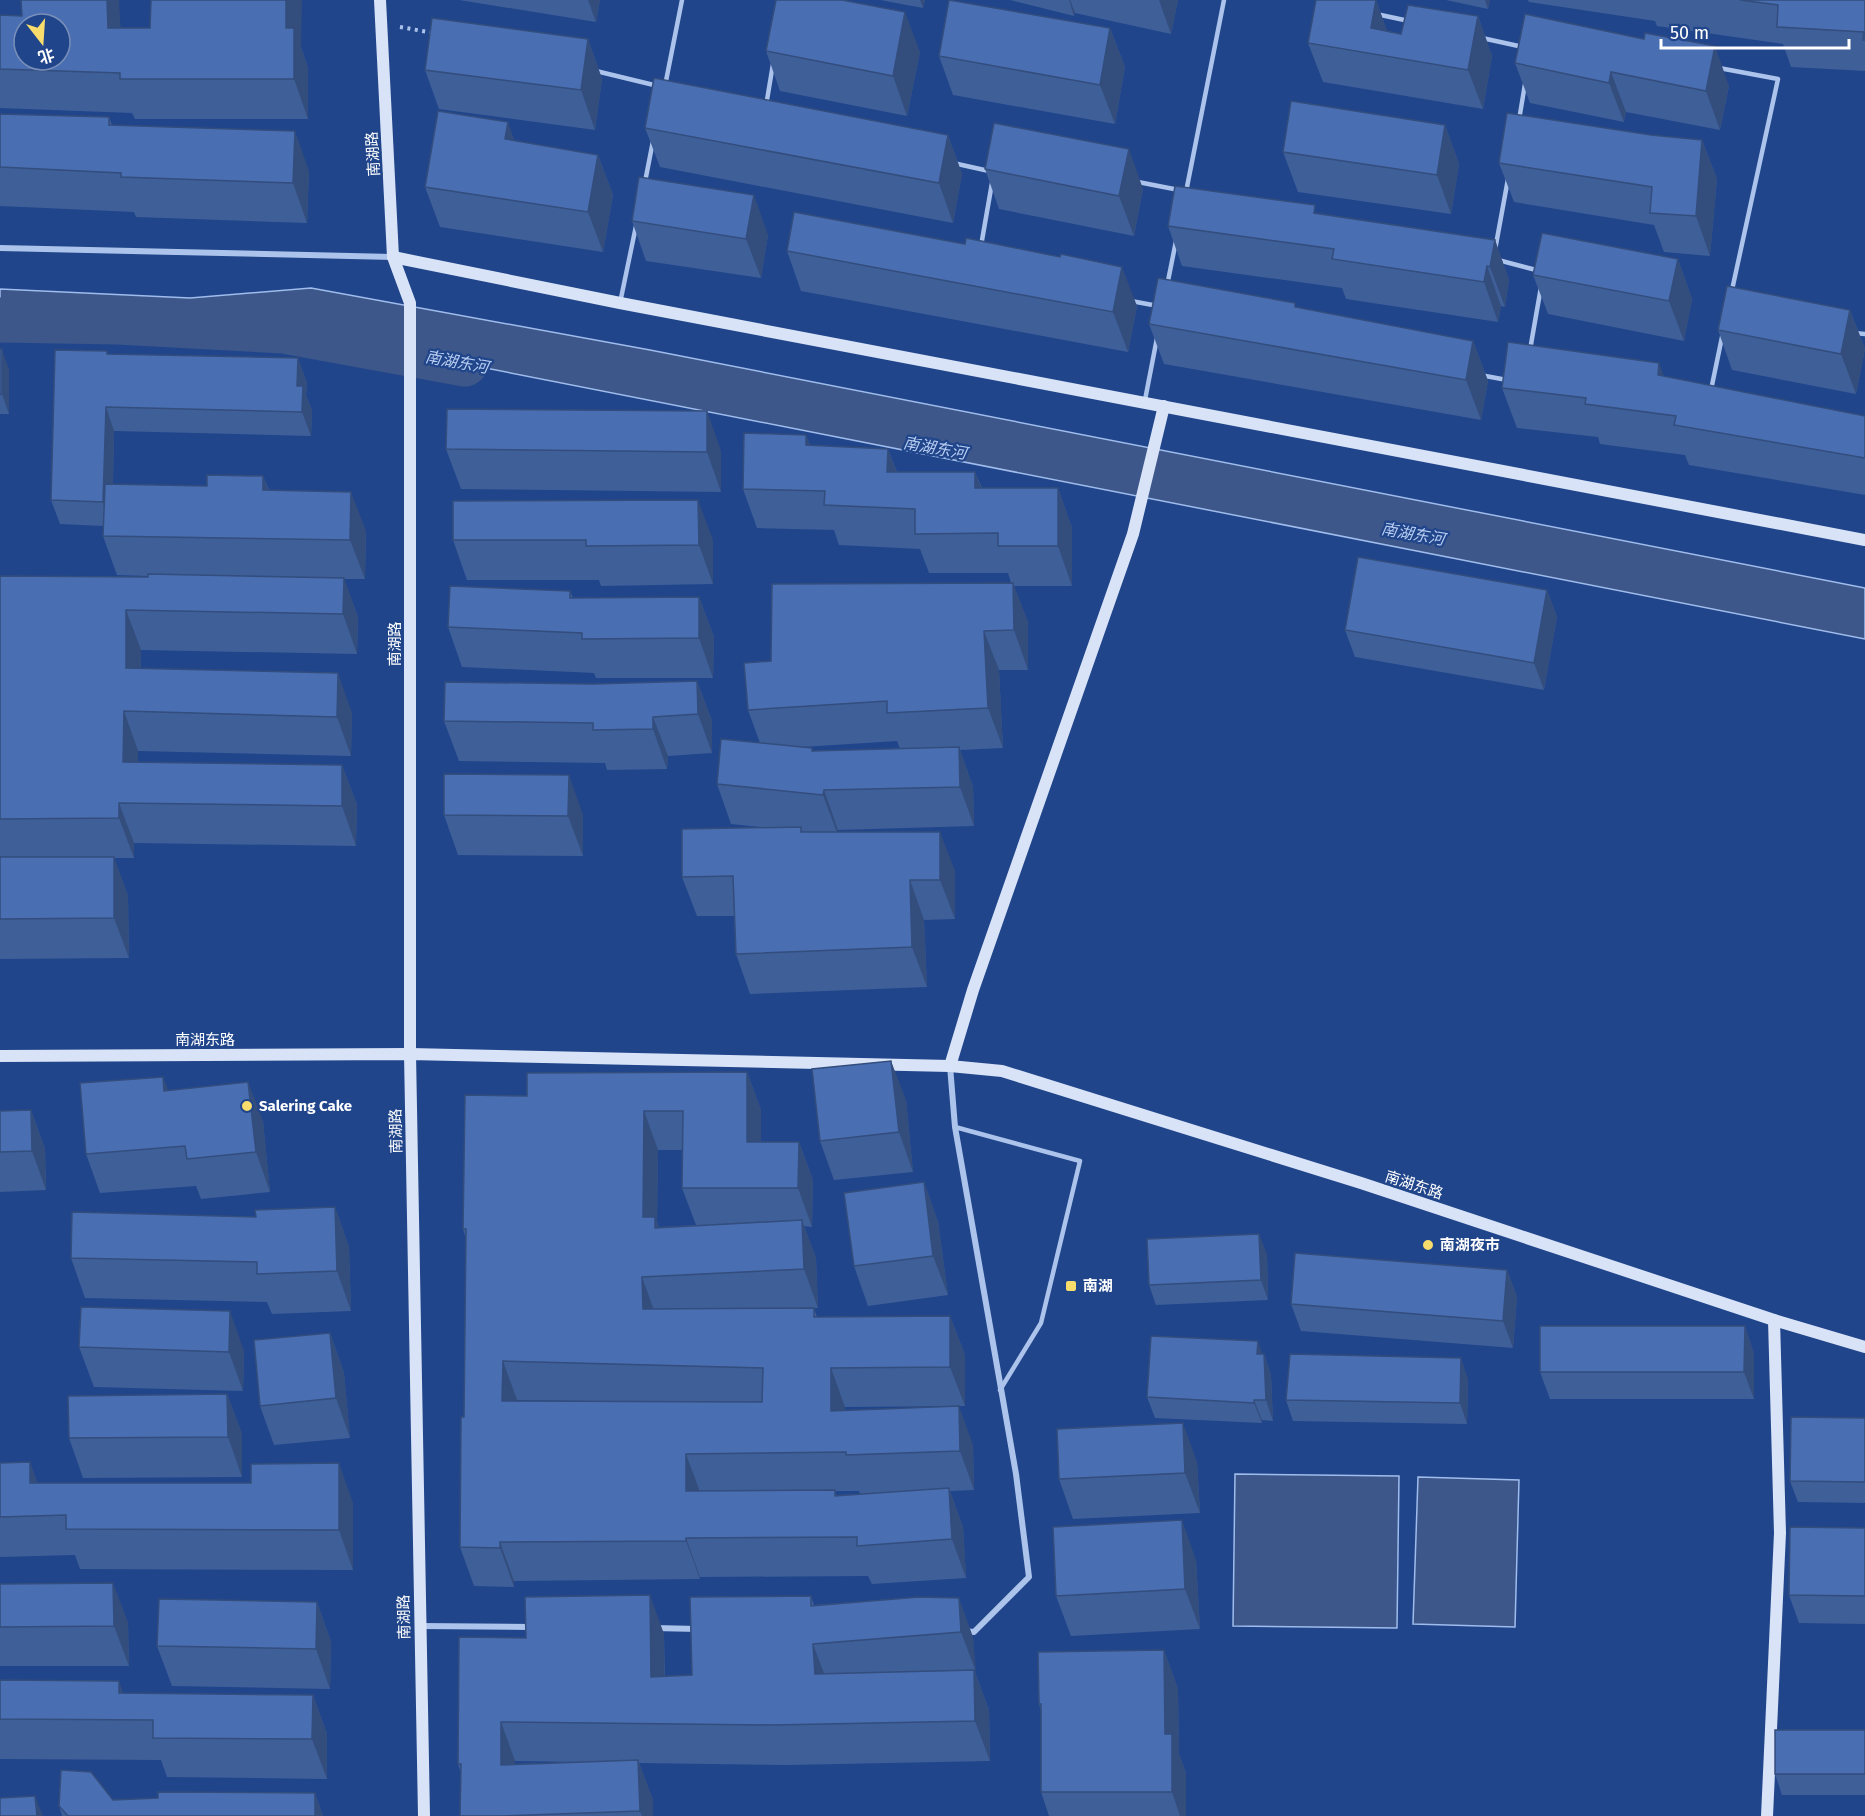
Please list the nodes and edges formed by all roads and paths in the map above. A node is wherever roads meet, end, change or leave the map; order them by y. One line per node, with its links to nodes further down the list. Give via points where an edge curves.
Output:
1 (380, 0): 6 (street, 南湖路)
2 (682, 0): 14 (lane)
3 (1224, 0): 25 (lane)
4 (1372, 13): 5 (lane)
5 (1418, 23)
6 (382, 24): 7 (path); 31 (street, 南湖路)
7 (437, 34)
8 (1475, 36): 9 (lane)
9 (1532, 49)
10 (774, 55): 16 (lane, via 766,109)
11 (1711, 67): 33 (lane, via 1778,79)
12 (585, 68): 14 (lane)
13 (1527, 72): 17 (lane)
14 (664, 87): 15 (lane)
15 (676, 90)
16 (754, 107)
17 (1517, 131)
18 (655, 133): 24 (lane)
19 (948, 162): 21 (lane)
20 (996, 164): 21 (lane)
21 (994, 172): 32 (lane)
22 (1508, 177): 42 (lane, via 1494,258 1544,272)
23 (1131, 181): 25 (lane)
24 (643, 189)
25 (1186, 192): 26 (lane); 27 (lane)
26 (1198, 194)
27 (1184, 203)
28 (636, 224): 36 (lane)
29 (1177, 238): 34 (lane)
30 (0, 248): 31 (street)
31 (393, 257): 36 (street); 49 (street, 南湖路, via 410,303)
32 (980, 257)
33 (1732, 292)
34 (1166, 296)
35 (1128, 300): 37 (lane)
36 (620, 303): 46 (street)
37 (1163, 307)
38 (1725, 325): 45 (lane)
39 (1159, 328): 46 (lane)
40 (1842, 331): 41 (lane)
41 (1865, 334)
42 (1528, 363)
43 (1471, 373): 44 (lane, via 1505,380)
44 (1515, 377)
45 (1708, 401)
46 (1144, 403): 47 (street)
47 (1164, 406): 48 (street); 51 (street, via 1133,534)
48 (1865, 540)
49 (410, 1054): 50 (street, 南湖东路); 51 (street, 南湖东路); 56 (street, 南湖路)
50 (0, 1056)
51 (950, 1066): 52 (street); 53 (street, 南湖东路, via 1002,1071 1361,1183)
52 (955, 1127): 55 (street); 55 (lane, via 1080,1161 1041,1323)
53 (1774, 1320): 54 (street, 南湖东路); 62 (street, via 1780,1533)
54 (1865, 1347)
55 (1000, 1390): 60 (street, via 1029,1577 974,1632)
56 (419, 1626): 57 (street); 61 (street, 南湖路)
57 (537, 1627)
58 (644, 1628): 59 (street)
59 (703, 1629)
60 (951, 1631)
61 (424, 1816)
62 (1767, 1816)

